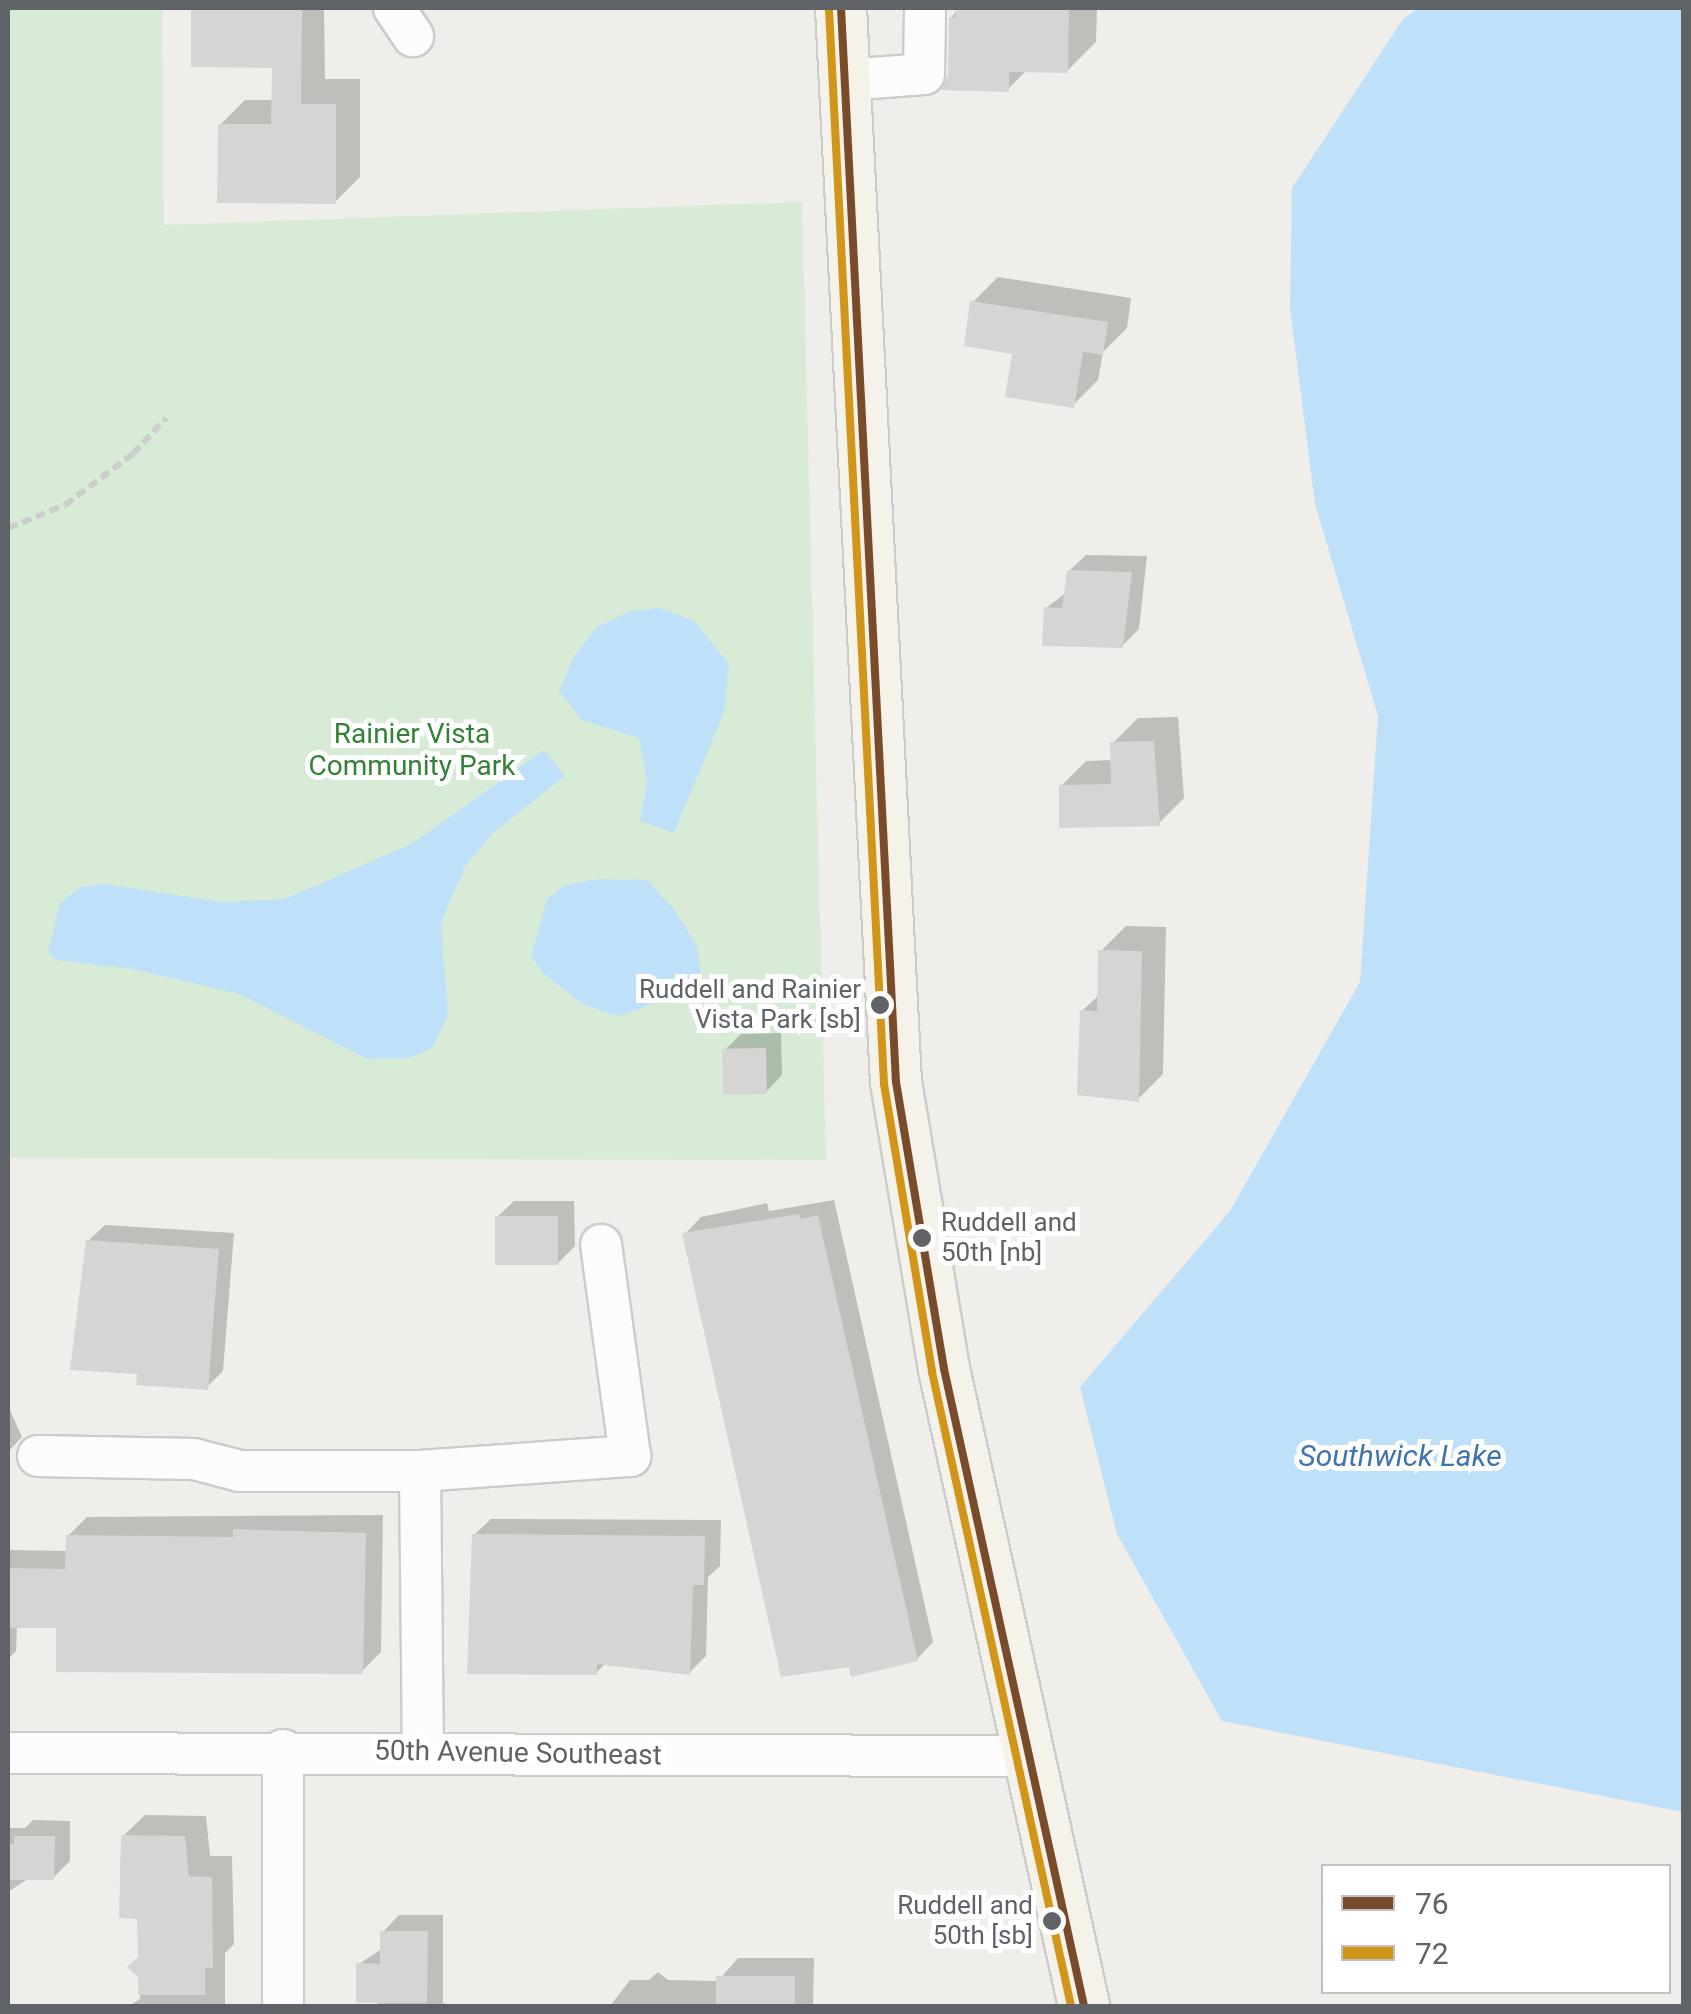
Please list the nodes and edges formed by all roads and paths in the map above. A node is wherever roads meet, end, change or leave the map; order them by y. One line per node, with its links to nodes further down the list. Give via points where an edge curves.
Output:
1 (841, 8): 3 (main road)
2 (925, 8): 3 (street, via 924,74)
3 (845, 80): 12 (main road, via 896,1082 937,1332)
4 (166, 418): 5 (path, via 133,454 65,505)
5 (8, 528)
6 (601, 1246): 8 (street, via 630,1456)
7 (38, 1456): 8 (street, via 194,1459 240,1471)
8 (420, 1471): 11 (street)
9 (283, 1750): 10 (street, 50th Avenue Southeast); 11 (street, 50th Avenue Southeast); 13 (street)
10 (8, 1752)
11 (423, 1752): 12 (street, 50th Avenue Southeast)
12 (1028, 1756): 14 (main road)
13 (283, 2006)
14 (1084, 2006)

